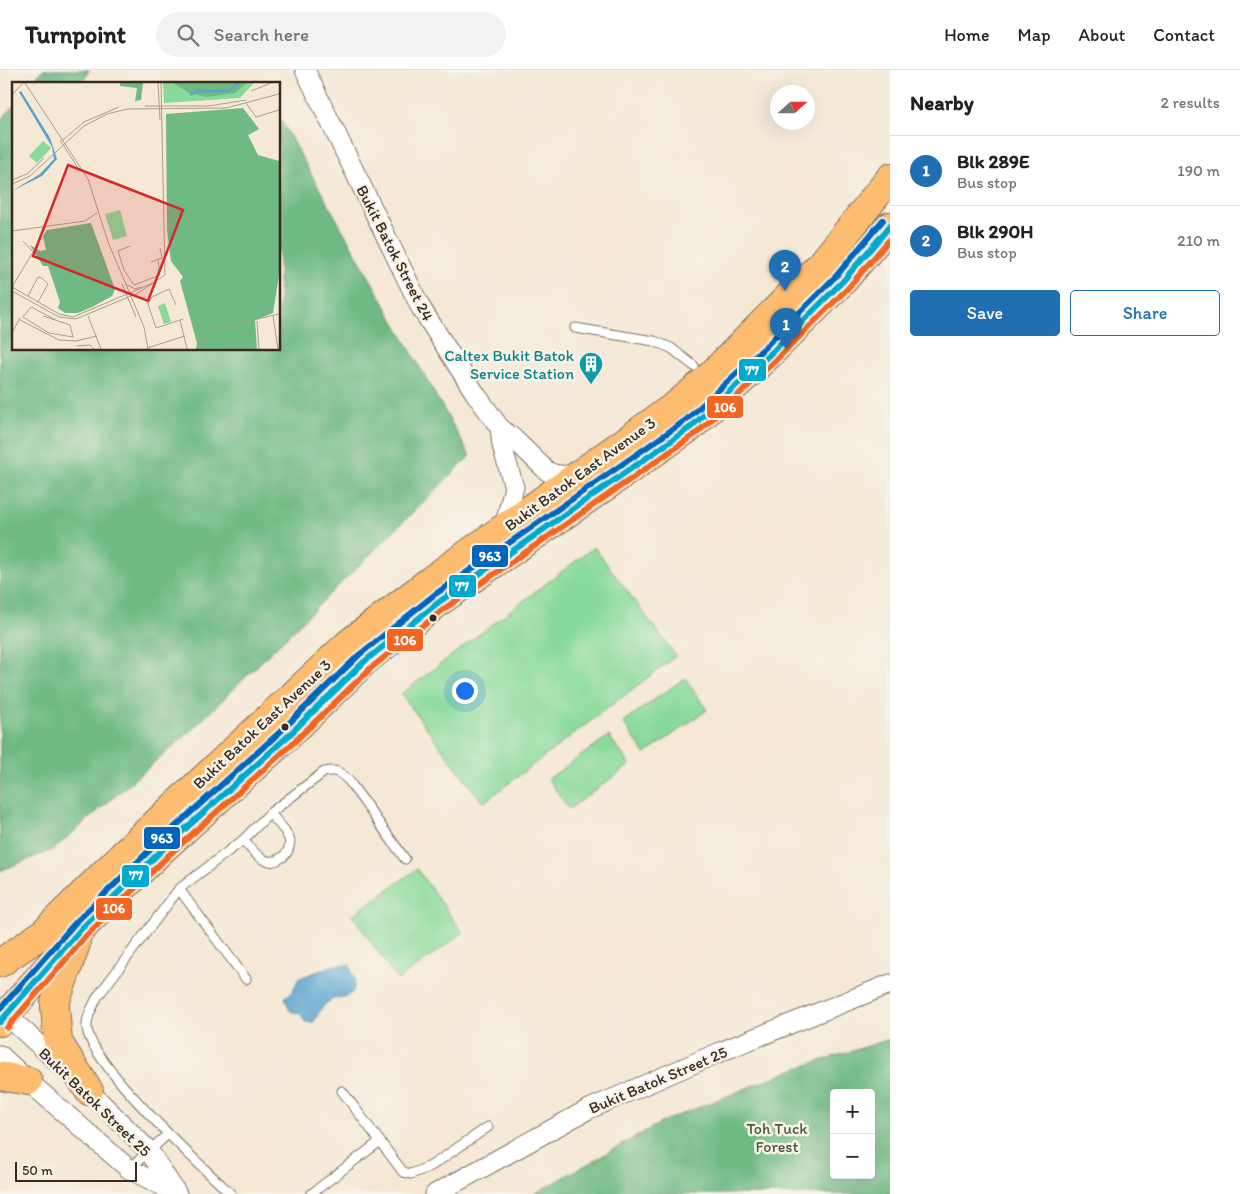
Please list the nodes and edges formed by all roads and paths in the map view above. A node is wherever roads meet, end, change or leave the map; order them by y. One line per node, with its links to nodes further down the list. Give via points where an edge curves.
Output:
1 (305, 70): 6 (street, Bukit Batok Street 24, via 421,308)
2 (890, 178): 7 (main road, Bukit Batok East Avenue 3, via 823,262 706,380 676,406)
3 (890, 226): 13 (main road, Bukit Batok East Avenue 3, via 843,281 691,427 439,602 365,661)
4 (576, 328): 5 (lane, via 654,341 671,348)
5 (694, 366)
6 (500, 428): 7 (street, Bukit Batok Street 24, via 551,474 567,476); 8 (street, Bukit Batok Street 24, via 514,487)
7 (582, 472): 8 (main road, Bukit Batok East Avenue 3)
8 (504, 528): 14 (main road, Bukit Batok East Avenue 3, via 349,643)
9 (270, 813): 10 (lane); 10 (lane, via 290,841 286,855 277,861 263,860); 11 (lane, via 324,772 340,772)
10 (243, 840): 12 (lane)
11 (405, 859)
12 (180, 889): 17 (lane); 26 (lane, via 98,996 87,1028 90,1041 109,1069)
13 (81, 929): 19 (main road, Bukit Batok East Avenue 3); 23 (main road, via 54,1002 58,1042)
14 (42, 934): 15 (main road); 16 (main road, Bukit Batok East Avenue 3)
15 (0, 938)
16 (0, 963)
17 (246, 979)
18 (890, 984): 33 (street, Bukit Batok Street 25, via 587,1110)
19 (2, 1016): 23 (street, Bukit Batok Street 25)
20 (0, 1055): 22 (street, Bukit Batok Street 25)
21 (0, 1076): 22 (main road)
22 (28, 1081): 29 (street, Bukit Batok Street 25)
23 (89, 1091): 28 (street, Bukit Batok Street 25)
24 (342, 1091): 27 (lane)
25 (488, 1127): 27 (lane, via 431,1166 411,1174 403,1172)
26 (168, 1134): 28 (lane); 31 (lane)
27 (380, 1142): 32 (lane)
28 (149, 1152): 29 (lane); 30 (street, Bukit Batok Street 25)
29 (130, 1169): 30 (street, Bukit Batok Street 25)
30 (178, 1194)
31 (231, 1194)
32 (311, 1194)
33 (435, 1194)

